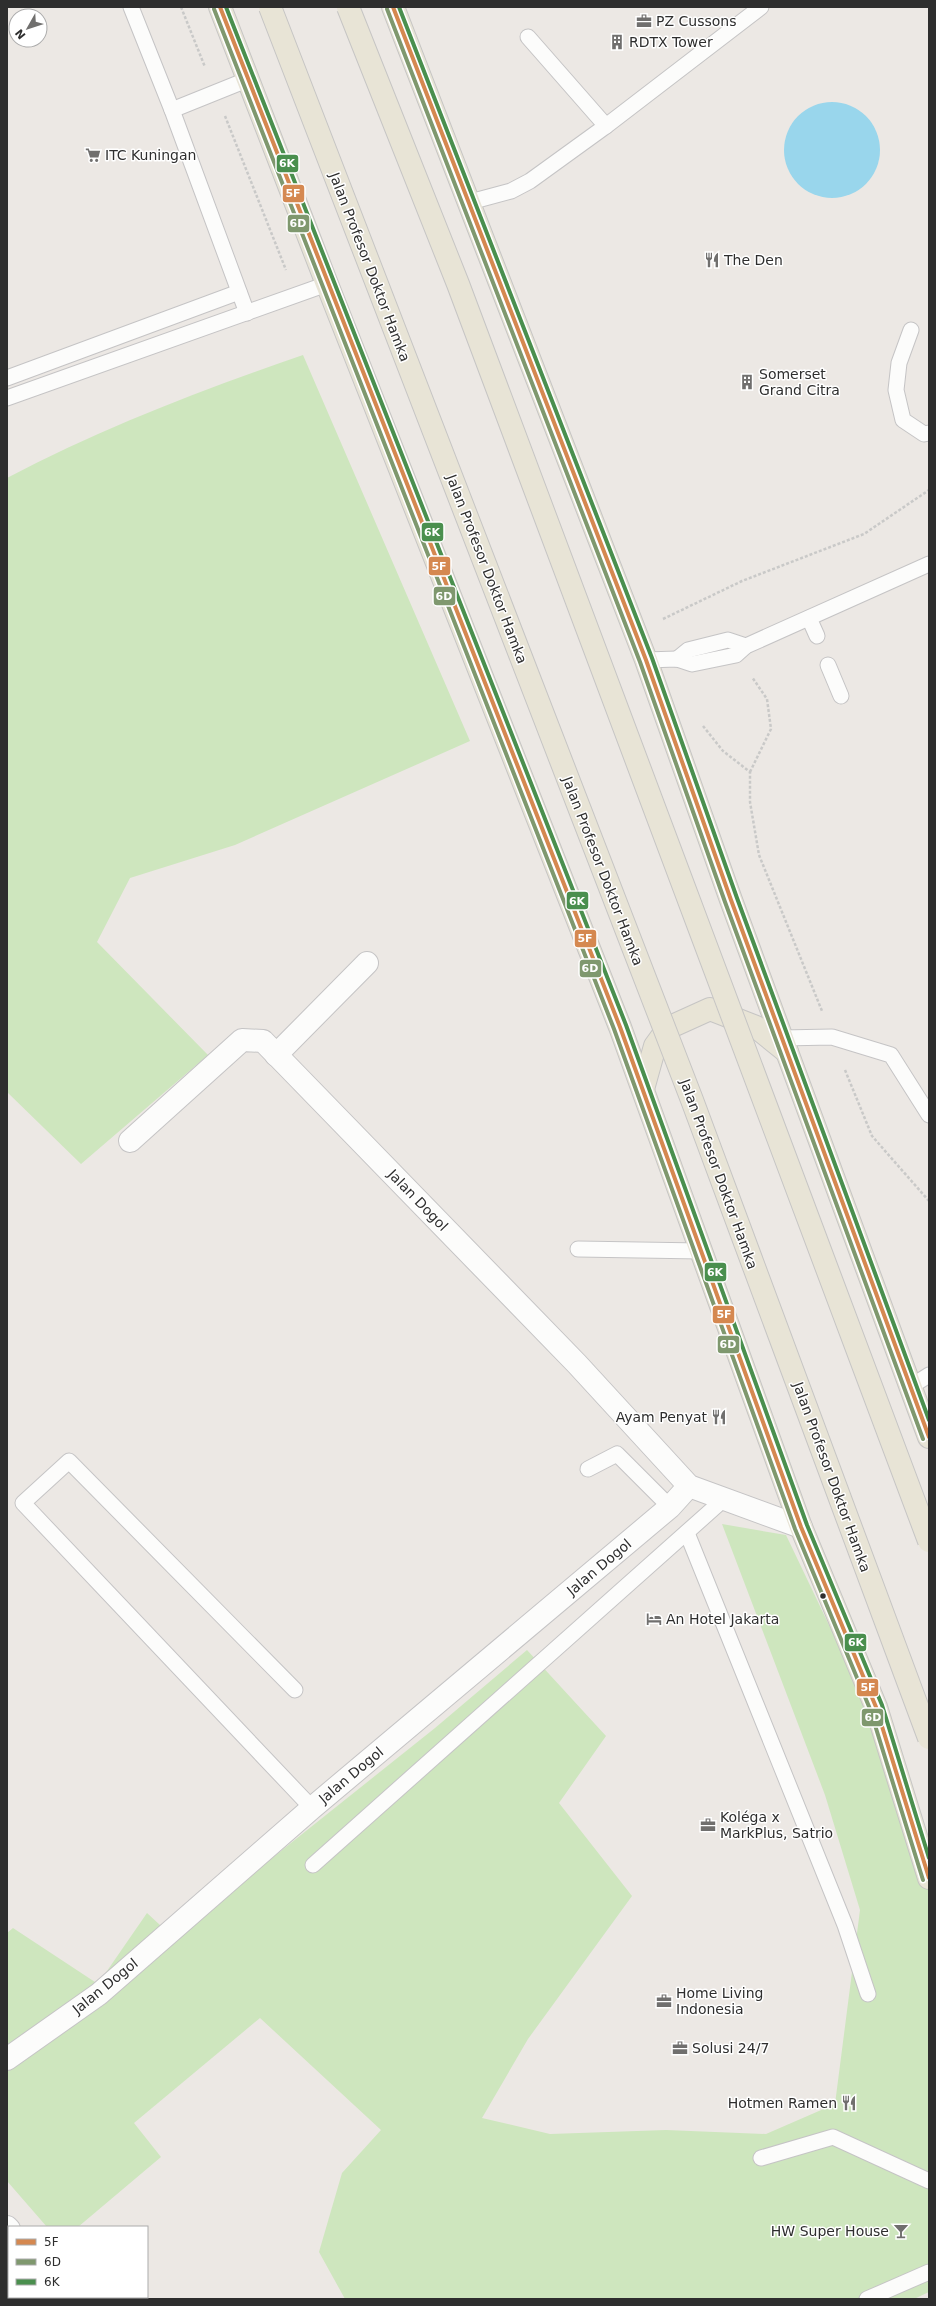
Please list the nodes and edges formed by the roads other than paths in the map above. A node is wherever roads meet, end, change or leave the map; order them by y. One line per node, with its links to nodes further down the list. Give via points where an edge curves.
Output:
1 (131, 7): 9 (lane)
2 (220, 7): 8 (main road)
3 (270, 7): 44 (main road, Jalan Profesor Doktor Hamka, bridge, via 692,1100)
4 (348, 7): 42 (main road, bridge, via 458,284)
5 (394, 7): 11 (main road)
6 (761, 7): 10 (lane)
7 (528, 37): 10 (lane)
8 (249, 79): 9 (lane); 12 (main road)
9 (172, 110): 13 (lane)
10 (606, 126): 11 (lane, via 530,181 512,191)
11 (470, 202): 22 (main road)
12 (327, 284): 14 (lane, via 296,293); 28 (main road)
13 (239, 292): 14 (lane); 16 (lane)
14 (247, 313): 17 (lane)
15 (911, 330): 18 (lane, via 899,362 896,390 903,420 924,434)
16 (7, 378)
17 (7, 398)
18 (929, 433)
19 (929, 564): 20 (lane)
20 (809, 618): 21 (lane); 22 (lane, via 746,646 736,655 692,664 677,659)
21 (817, 636)
22 (646, 660): 26 (main road)
23 (828, 665): 24 (lane)
24 (841, 696)
25 (367, 963): 27 (street)
26 (785, 1045): 28 (main road, via 756,1027 710,1009 668,1028 655,1046); 29 (lane, via 832,1037 891,1055); 34 (main road)
27 (276, 1055): 30 (street, Jalan Dogol, via 262,1041 242,1040); 37 (street, Jalan Dogol, via 577,1364)
28 (643, 1089): 32 (main road)
29 (929, 1114)
30 (130, 1141)
31 (578, 1249): 32 (lane)
32 (701, 1251): 40 (main road)
33 (929, 1375): 34 (lane)
34 (910, 1387): 35 (main road)
35 (929, 1437)
36 (588, 1469): 39 (lane, via 617,1454)
37 (690, 1486): 38 (street, Jalan Dogol); 39 (street, Jalan Dogol)
38 (724, 1499): 40 (street, Jalan Dogol); 41 (lane)
39 (670, 1507): 45 (street, Jalan Dogol)
40 (801, 1527): 47 (main road, via 876,1707)
41 (687, 1533): 46 (lane); 48 (lane, via 842,1918)
42 (929, 1541)
43 (295, 1690): 45 (lane, via 69,1461 22,1503)
44 (929, 1738)
45 (312, 1808): 49 (street, Jalan Dogol, via 99,1994)
46 (313, 1865)
47 (929, 1878)
48 (868, 1994)
49 (7, 2059)
50 (760, 2158): 51 (lane, via 833,2137)
51 (929, 2181)
52 (929, 2272): 53 (lane)
53 (867, 2299)

